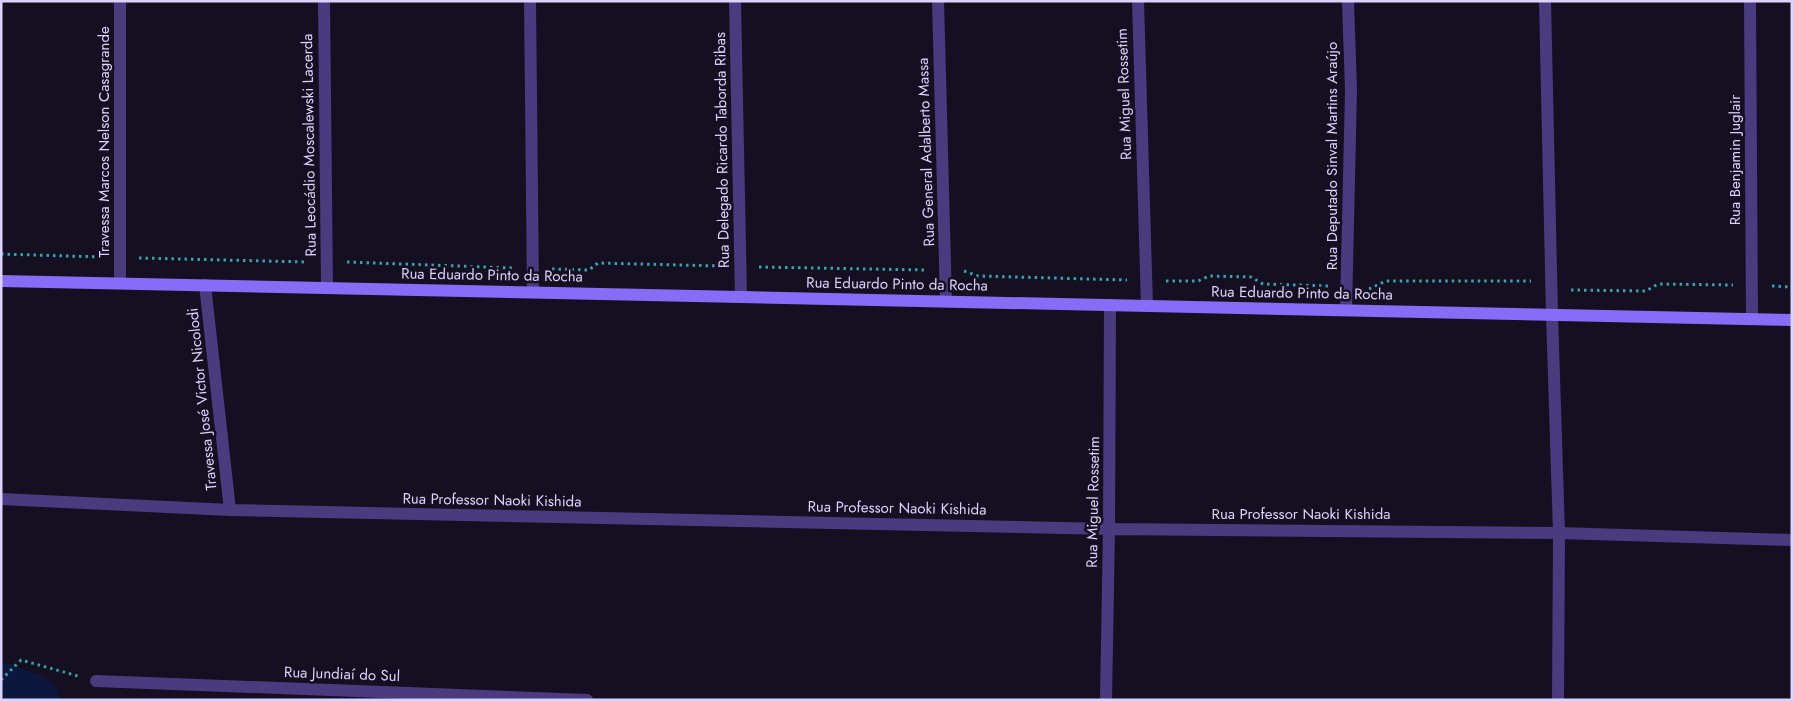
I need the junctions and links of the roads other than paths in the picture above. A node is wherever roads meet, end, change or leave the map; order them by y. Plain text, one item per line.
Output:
1 (120, 1) edge
2 (324, 1) edge
3 (530, 1) edge
4 (735, 1) edge
5 (938, 1) edge
6 (1138, 1) edge
7 (1348, 1) edge
8 (1545, 1) edge
9 (1750, 1) edge
10 (1, 281) edge
11 (120, 283) junction
12 (205, 285) junction
13 (327, 288) junction
14 (533, 292) junction
15 (741, 297) junction
16 (946, 301) junction
17 (1110, 305) junction
18 (1147, 306) junction
19 (1346, 310) junction
20 (1552, 315) junction
21 (1752, 319) junction
22 (1792, 320) edge
23 (1, 499) edge
24 (230, 510) junction
25 (1109, 529) junction
26 (1559, 533) junction
27 (1792, 540) edge
28 (96, 681) road end
29 (587, 700) edge
30 (1106, 700) edge
31 (1558, 700) edge

1 - 11 street, Travessa Marcos Nelson Casagrande
2 - 13 street, Rua Leocádio Moscalewski Lacerda
3 - 14 street
4 - 15 street, Rua Delegado Ricardo Taborda Ribas
5 - 16 street, Rua General Adalberto Massa
6 - 18 street, Rua Miguel Rossetim
7 - 19 street, Rua Deputado Sinval Martins Araújo
8 - 20 street
9 - 21 street, Rua Benjamin Juglair
10 - 11 main road, Rua Eduardo Pinto da Rocha
11 - 12 main road, Rua Eduardo Pinto da Rocha
12 - 13 main road, Rua Eduardo Pinto da Rocha
12 - 24 street, Travessa José Victor Nicolodi
13 - 14 main road, Rua Eduardo Pinto da Rocha
14 - 15 main road, Rua Eduardo Pinto da Rocha
15 - 16 main road, Rua Eduardo Pinto da Rocha
16 - 17 main road, Rua Eduardo Pinto da Rocha
17 - 18 main road, Rua Eduardo Pinto da Rocha
17 - 25 street, Rua Miguel Rossetim
18 - 19 main road, Rua Eduardo Pinto da Rocha
19 - 20 main road, Rua Eduardo Pinto da Rocha
20 - 21 main road, Rua Eduardo Pinto da Rocha
20 - 26 street
21 - 22 main road, Rua Eduardo Pinto da Rocha
23 - 24 street, Rua Professor Naoki Kishida
24 - 25 street, Rua Professor Naoki Kishida
25 - 26 street, Rua Professor Naoki Kishida
25 - 30 street, Rua Miguel Rossetim
26 - 27 street, Rua Professor Naoki Kishida
26 - 31 street
28 - 29 street, Rua Jundiaí do Sul

